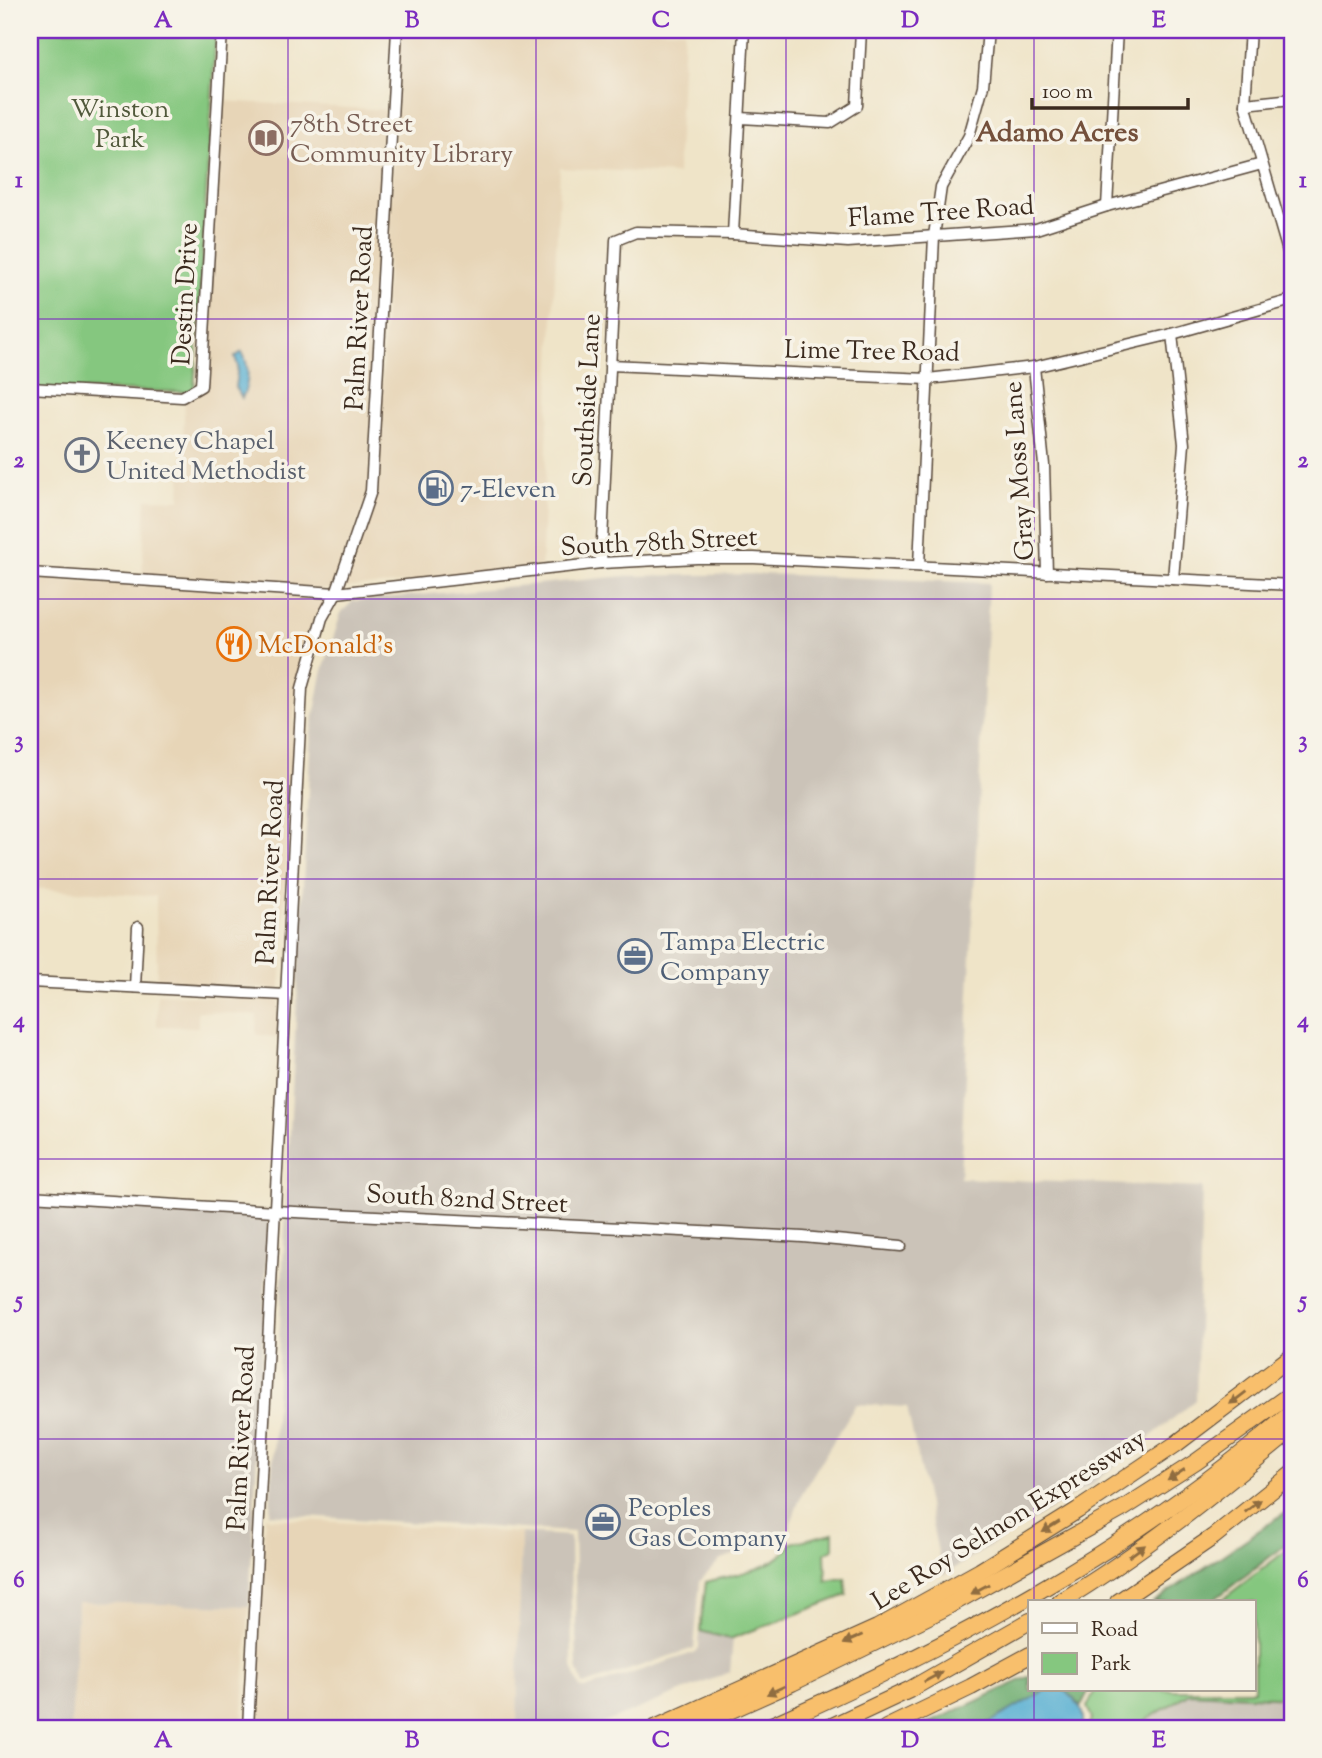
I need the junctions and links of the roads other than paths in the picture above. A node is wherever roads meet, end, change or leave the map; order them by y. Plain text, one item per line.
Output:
1 (222, 30) edge
2 (397, 30) edge
3 (744, 30) edge
4 (861, 30) edge
5 (988, 30) edge
6 (1117, 30) edge
7 (1250, 30) edge
8 (1292, 99) edge
9 (1245, 104) junction
10 (740, 118) junction
11 (1262, 164) junction
12 (1107, 206) junction
13 (733, 234) junction
14 (934, 236) junction
15 (617, 240) joint
16 (1292, 265) edge
17 (1292, 300) edge
18 (1172, 334) junction
19 (610, 365) junction
20 (1034, 367) junction
21 (928, 379) junction
22 (30, 388) edge
23 (601, 563) junction
24 (919, 566) junction
25 (30, 573) edge
26 (1047, 573) junction
27 (1173, 579) junction
28 (1292, 585) edge
29 (336, 593) junction
30 (138, 927) dead end
31 (30, 982) edge
32 (135, 987) junction
33 (286, 995) junction
34 (30, 1196) edge
35 (275, 1212) junction
36 (901, 1245) dead end
37 (1292, 1356) edge
38 (1292, 1393) edge
39 (1292, 1412) edge
40 (1292, 1430) edge
41 (1292, 1474) edge
42 (1063, 1600) edge
43 (1121, 1600) edge
44 (1028, 1622) edge
45 (1028, 1656) edge
46 (248, 1728) edge
47 (655, 1728) edge
48 (691, 1728) edge
49 (765, 1728) edge
50 (828, 1728) edge
51 (886, 1728) edge

1 - 22 street, Destin Drive
2 - 29 street, Palm River Road
3 - 10 street
4 - 10 street
5 - 14 street
6 - 12 street
7 - 9 street
8 - 9 street
9 - 11 street
10 - 13 street
11 - 12 street, Flame Tree Road
11 - 16 street
12 - 14 street, Flame Tree Road
13 - 14 street, Flame Tree Road
13 - 15 street, Flame Tree Road
14 - 21 street
15 - 19 street, Southside Lane
17 - 18 street, Lime Tree Road
18 - 20 street, Lime Tree Road
18 - 27 street
19 - 21 street, Lime Tree Road
19 - 23 street, Southside Lane
20 - 21 street, Lime Tree Road
20 - 26 street, Gray Moss Lane
21 - 24 street
23 - 24 street, South 78th Street
23 - 29 street, South 78th Street
24 - 26 street, South 78th Street
25 - 29 street, South 78th Street
26 - 27 street, South 78th Street
27 - 28 street, South 78th Street
29 - 33 street, Palm River Road
30 - 32 street
31 - 32 street
32 - 33 street
33 - 35 street, Palm River Road
34 - 35 street, South 82nd Street
35 - 36 street, South 82nd Street
35 - 46 street, Palm River Road
37 -> 47 highway, Lee Roy Selmon Expressway
38 -> 48 highway
39 - 49 highway
42 -> 40 highway
43 -> 41 highway
50 -> 44 highway
45 - 51 highway

